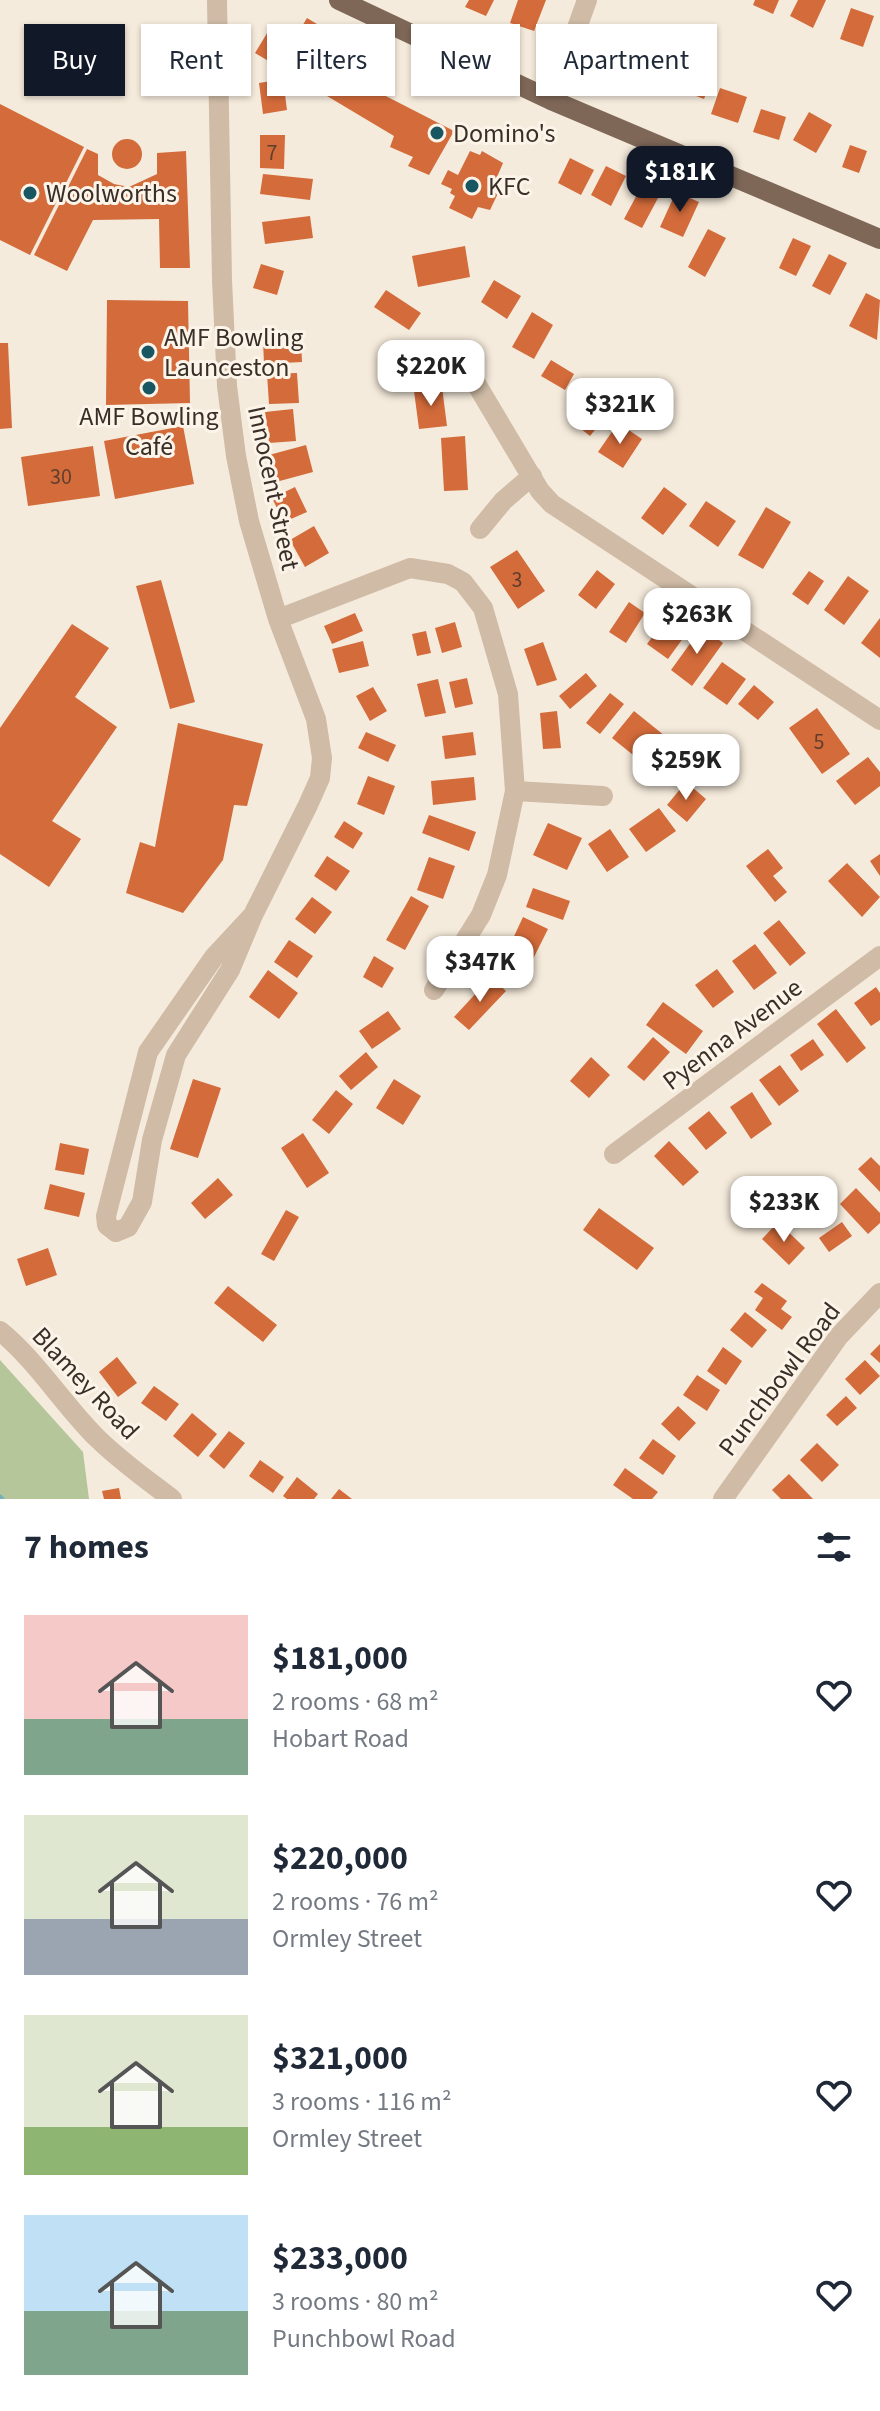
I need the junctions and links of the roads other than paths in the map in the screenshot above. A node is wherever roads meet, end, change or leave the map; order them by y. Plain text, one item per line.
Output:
1 (217, 0) edge
2 (339, 0) edge
3 (587, 0) edge
4 (551, 100) junction
5 (880, 239) edge
6 (465, 365) dead end
7 (532, 476) junction
8 (480, 529) dead end
9 (278, 619) junction
10 (880, 720) edge
11 (515, 791) junction
12 (603, 796) dead end
13 (253, 915) junction
14 (880, 956) edge
15 (434, 990) dead end
16 (614, 1154) dead end
17 (880, 1293) edge
18 (0, 1331) edge
19 (172, 1499) edge
20 (723, 1499) edge

1 - 9 street, Innocent Street
2 - 4 main road
3 - 4 street
4 - 5 main road
6 - 7 street
7 - 8 street
7 - 10 street
9 - 11 street
9 - 13 street, Innocent Street
11 - 12 street
11 - 15 street
13 - 13 street, Innocent Street
14 - 16 street, Pyenna Avenue
17 - 20 street, Punchbowl Road
18 - 19 street, Blamey Road

